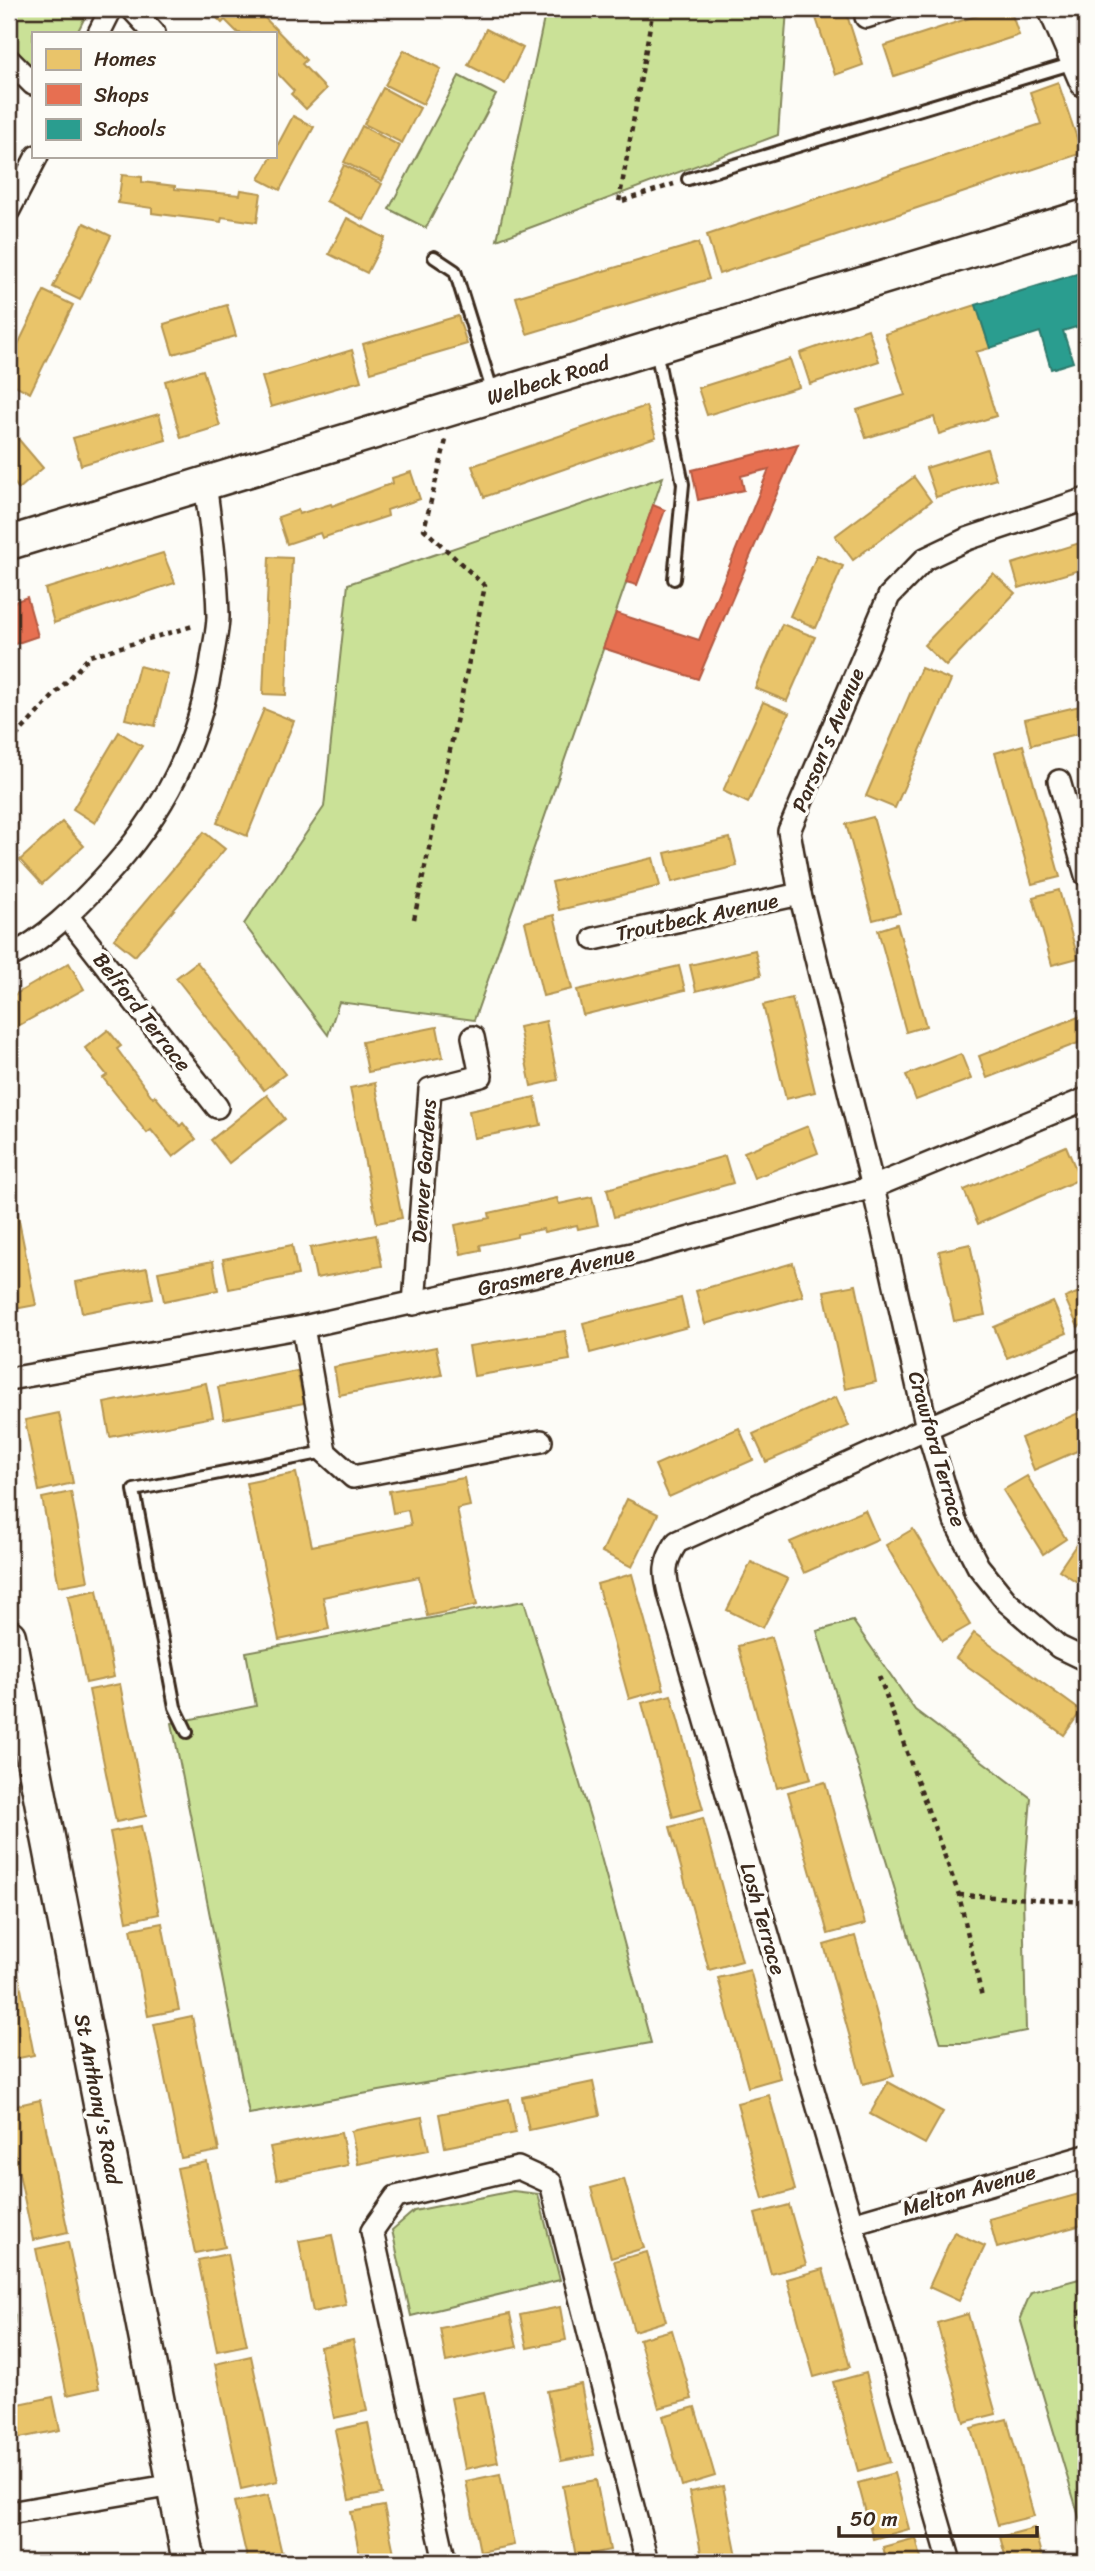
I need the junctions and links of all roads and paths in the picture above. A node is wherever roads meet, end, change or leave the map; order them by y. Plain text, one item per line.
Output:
1 (111, 9) edge
2 (132, 9) edge
3 (653, 9) edge
4 (891, 9) edge
5 (1055, 9) edge
6 (866, 17) dead end
7 (100, 32) edge
8 (153, 32) edge
9 (9, 60) edge
10 (1083, 67) edge
11 (32, 83) edge
12 (36, 158) edge
13 (688, 179) joint
14 (9, 210) edge
15 (1086, 216) edge
16 (433, 257) dead end
17 (655, 347) junction
18 (494, 396) junction
19 (454, 408) junction
20 (205, 484) junction
21 (1086, 499) edge
22 (9, 543) edge
23 (674, 579) dead end
24 (218, 619) junction
25 (9, 744) edge
26 (1059, 781) dead end
27 (1086, 875) edge
28 (800, 894) junction
29 (68, 916) junction
30 (414, 919) dead end
31 (594, 939) dead end
32 (9, 957) edge
33 (473, 1037) dead end
34 (1086, 1098) edge
35 (217, 1107) dead end
36 (873, 1186) junction
37 (414, 1304) junction
38 (303, 1328) junction
39 (1086, 1359) edge
40 (9, 1379) edge
41 (927, 1428) junction
42 (541, 1441) dead end
43 (325, 1452) junction
44 (9, 1636) edge
45 (1086, 1660) edge
46 (879, 1676) dead end
47 (14, 1687) edge
48 (187, 1732) dead end
49 (959, 1895) junction
50 (1086, 1902) edge
51 (982, 1997) dead end
52 (1086, 2156) edge
53 (852, 2224) junction
54 (1079, 2310) dead end
55 (1086, 2330) edge
56 (174, 2485) junction
57 (9, 2513) edge
58 (189, 2562) edge
59 (445, 2562) edge
60 (647, 2562) edge
61 (950, 2562) edge

1 - 7 street
2 - 8 street
3 - 13 path
4 - 6 street
5 - 10 main road
9 - 11 street
10 - 13 lane
12 - 14 street
15 - 17 main road, Welbeck Road
16 - 18 lane
17 - 18 main road, Welbeck Road
17 - 23 lane
18 - 19 main road, Welbeck Road
19 - 20 main road, Welbeck Road
19 - 30 path
20 - 22 main road, Welbeck Road
20 - 24 street
21 - 28 street, Parson's Avenue
24 - 25 path
24 - 29 street
26 - 27 street
28 - 31 street, Troutbeck Avenue
28 - 36 street, Parson's Avenue
29 - 32 street
29 - 35 street, Belford Terrace
33 - 37 street, Denver Gardens
34 - 36 street, Grasmere Avenue
36 - 37 street, Grasmere Avenue
36 - 41 street, Crawford Terrace
37 - 38 street, Grasmere Avenue
38 - 40 street, Grasmere Avenue
38 - 43 street
39 - 41 street, Losh Terrace
41 - 45 street, Crawford Terrace
41 - 53 street, Losh Terrace
42 - 43 street
43 - 48 lane
44 - 47 main road, St Anthony's Road
46 - 49 path
47 - 56 main road, St Anthony's Road
49 - 50 path
49 - 51 path
52 - 53 street, Melton Avenue
53 - 61 street, Losh Terrace
54 - 55 path
56 - 57 street
56 - 58 main road, St Anthony's Road
59 - 60 street

